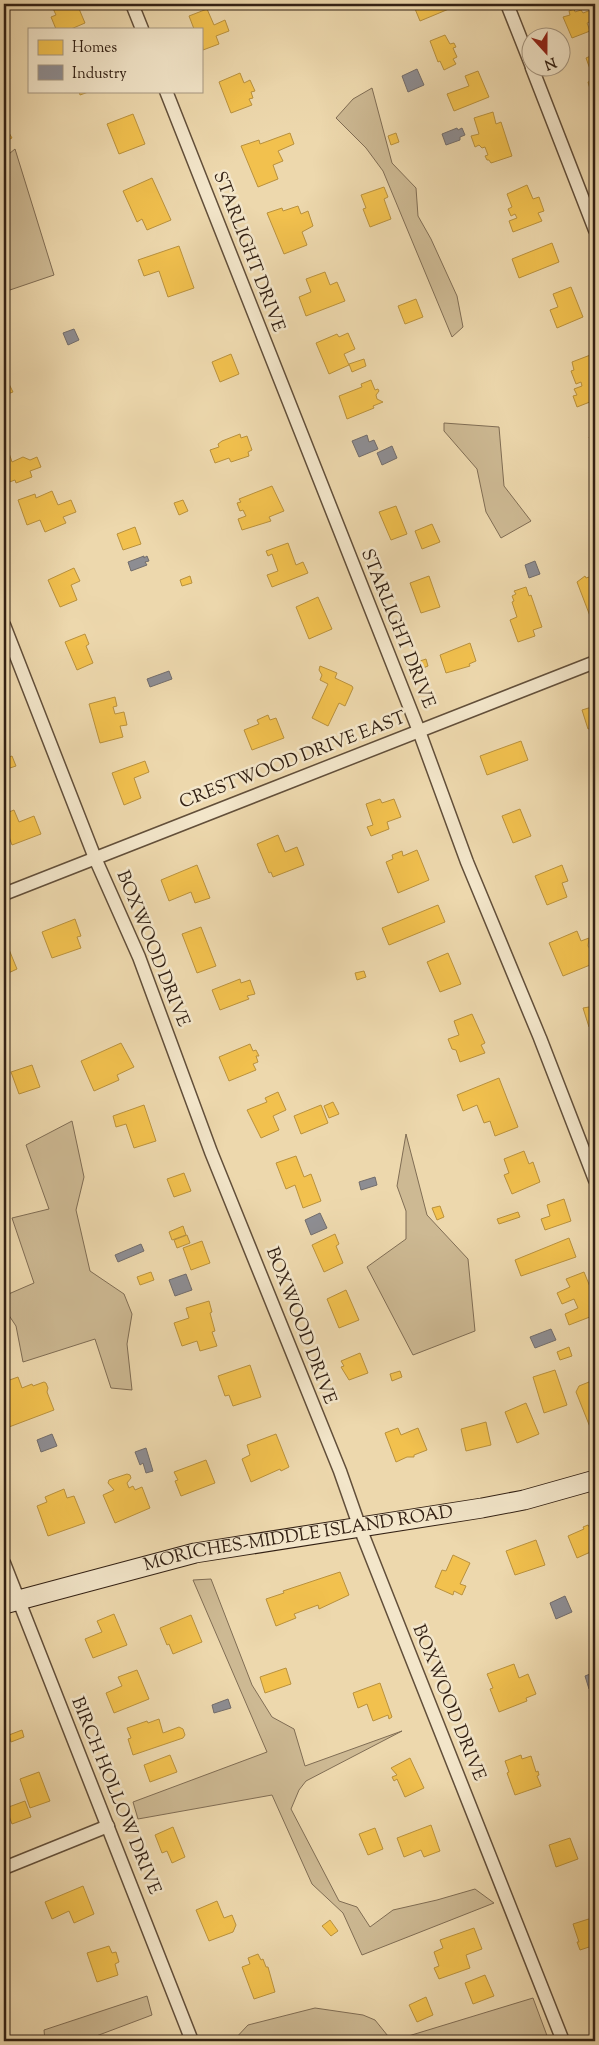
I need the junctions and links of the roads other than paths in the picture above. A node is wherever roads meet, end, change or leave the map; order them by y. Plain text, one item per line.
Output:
1 (132, 4) edge
2 (507, 4) edge
3 (142, 28) edge
4 (522, 42) edge
5 (536, 78) edge
6 (166, 92) edge
7 (595, 230) edge
8 (4, 624) edge
9 (595, 662) edge
10 (419, 731) junction
11 (95, 858) junction
12 (4, 894) edge
13 (595, 1180) edge
14 (595, 1480) edge
15 (360, 1528) junction
16 (4, 1564) edge
17 (11, 1602) edge
18 (108, 1826) junction
19 (4, 1868) edge
20 (192, 2041) edge
21 (563, 2041) edge

1 - 3 street
2 - 4 street
5 - 7 street
6 - 10 street, STARLIGHT DRIVE
8 - 11 street, BOXWOOD DRIVE
9 - 10 street, CRESTWOOD DRIVE EAST
10 - 11 street, CRESTWOOD DRIVE EAST
10 - 13 street, STARLIGHT DRIVE
11 - 12 street, CRESTWOOD DRIVE EAST
11 - 15 street, BOXWOOD DRIVE
14 - 15 main road, MORICHES-MIDDLE ISLAND ROAD
15 - 17 main road, MORICHES-MIDDLE ISLAND ROAD
15 - 21 street, BOXWOOD DRIVE
16 - 17 street, BIRCH HOLLOW DRIVE
17 - 18 street, BIRCH HOLLOW DRIVE
18 - 19 street
18 - 20 street, BIRCH HOLLOW DRIVE

